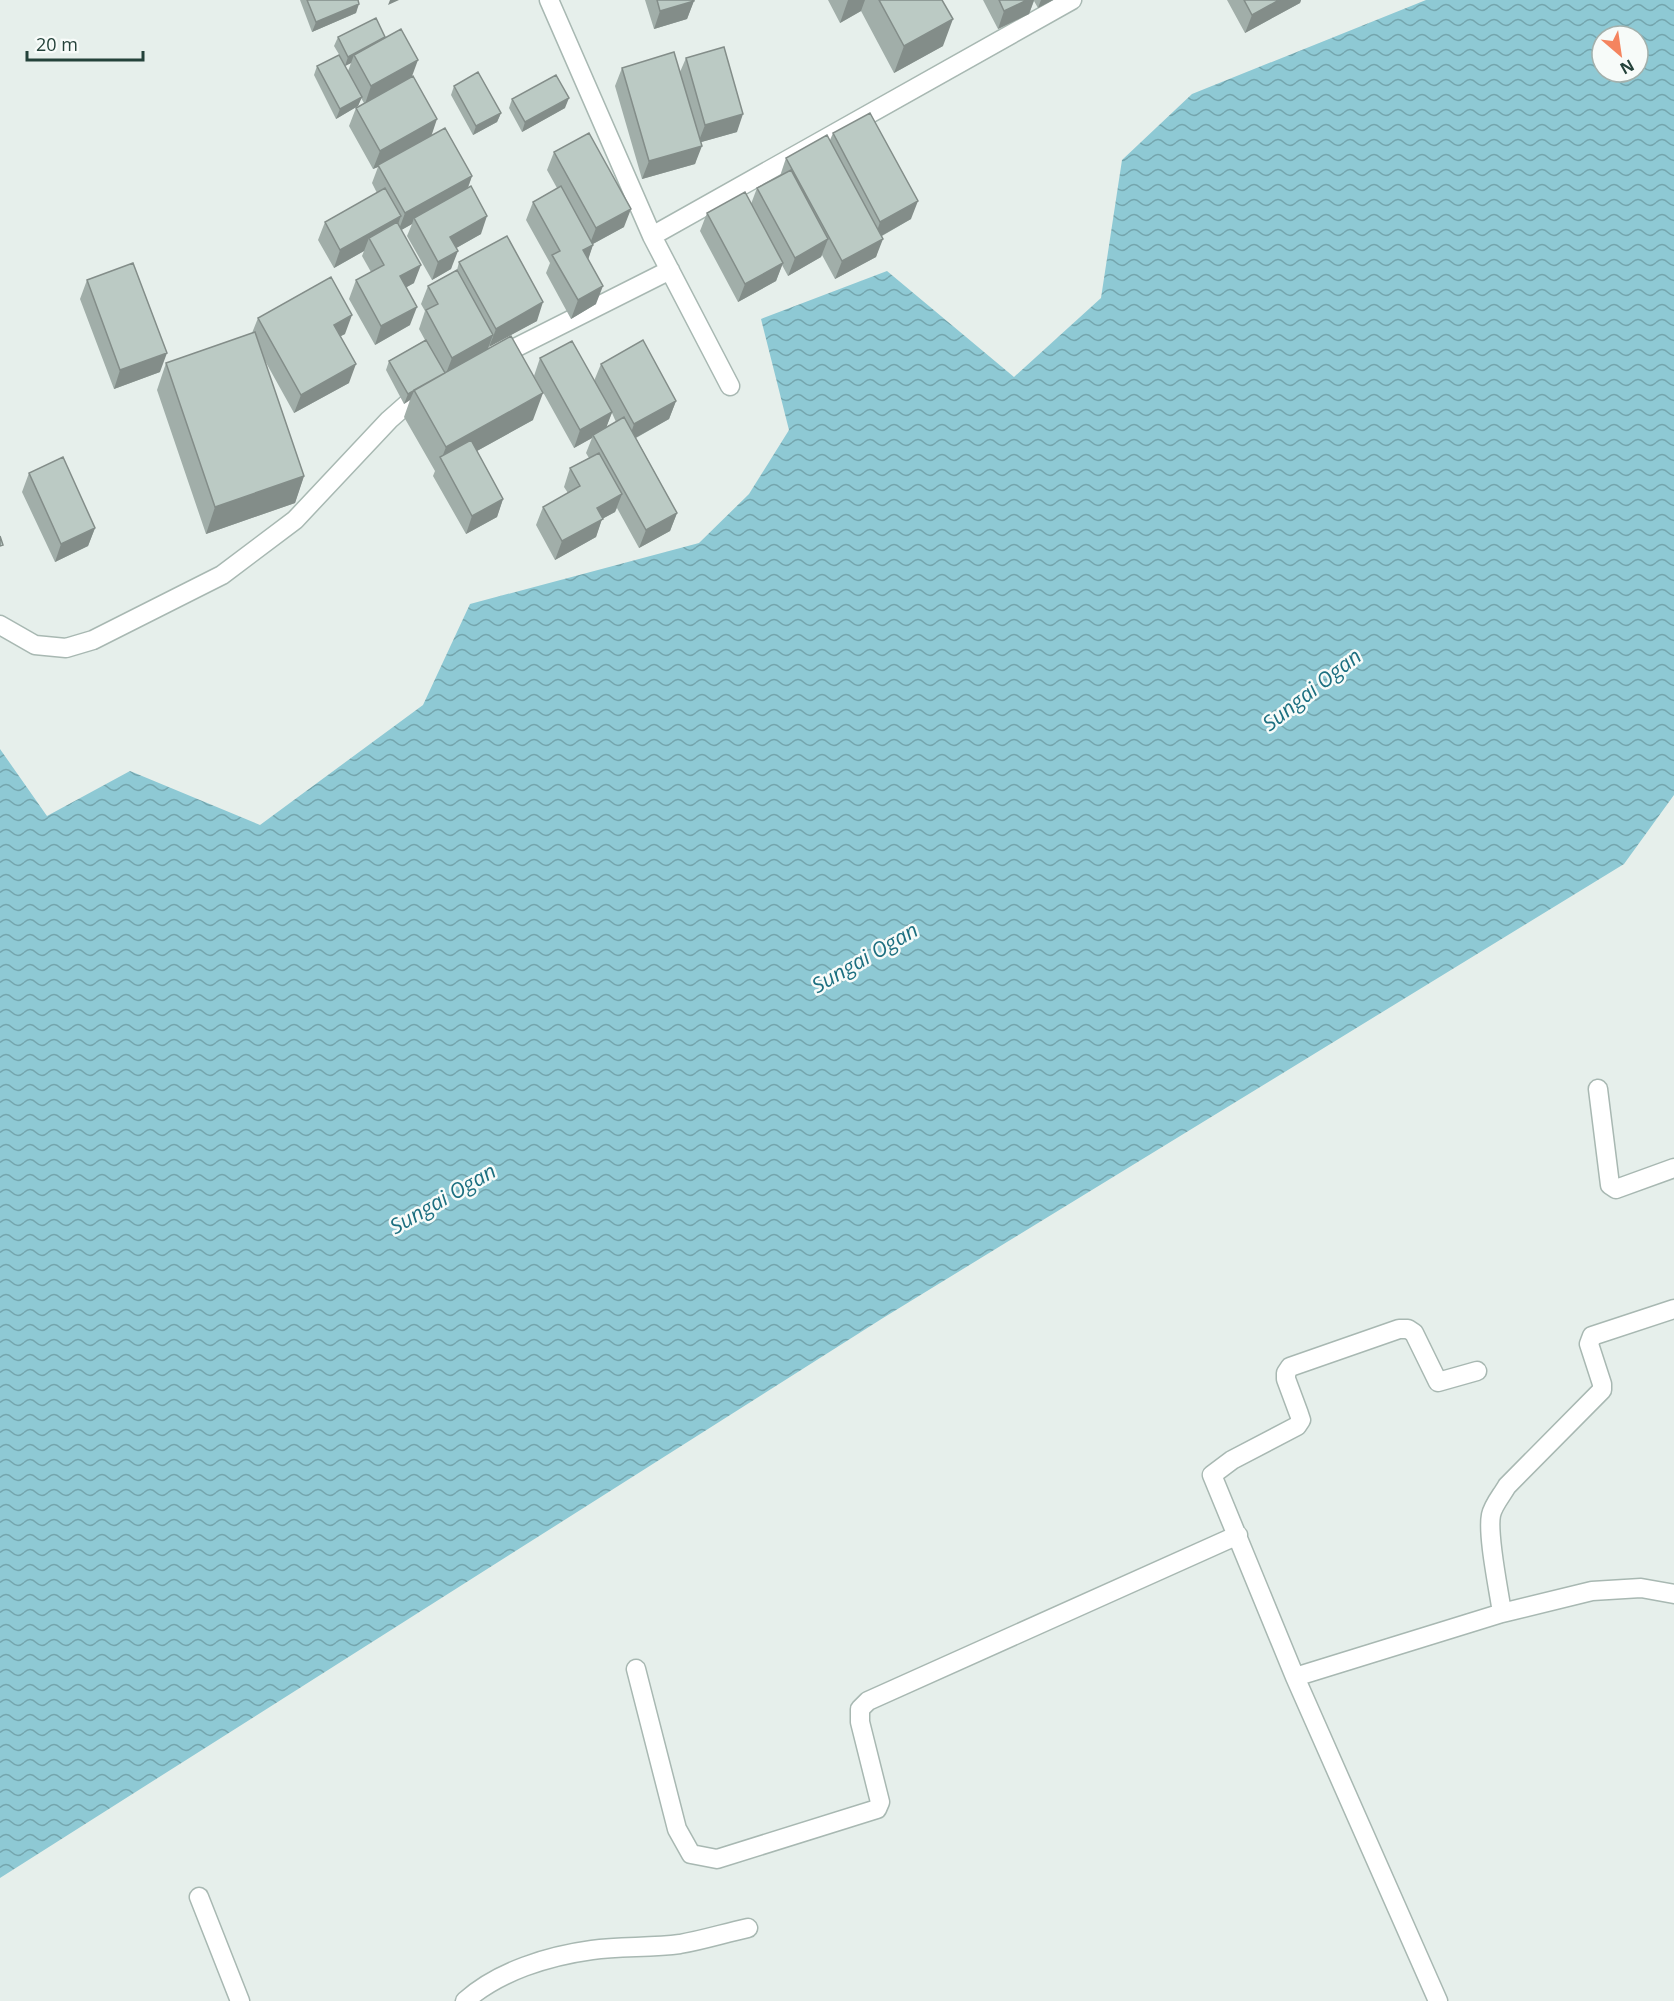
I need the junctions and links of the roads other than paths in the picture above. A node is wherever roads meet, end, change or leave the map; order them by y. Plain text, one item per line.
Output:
1 (549, 0) edge
2 (1072, 0) edge
3 (652, 236) junction
4 (669, 270) junction
5 (484, 364) edge
6 (443, 384) edge
7 (730, 386) dead end
8 (0, 625) edge
9 (1598, 1089) dead end
10 (1674, 1168) edge
11 (1674, 1309) edge
12 (1477, 1371) dead end
13 (1238, 1535) junction
14 (1674, 1594) edge
15 (1502, 1613) junction
16 (636, 1669) dead end
17 (1295, 1677) junction
18 (199, 1897) dead end
19 (748, 1928) dead end
20 (240, 2001) edge
21 (465, 2001) edge
22 (1438, 2001) edge

1 - 3 street
2 - 3 street
3 - 4 street
4 - 5 street
4 - 7 street
6 - 8 street
9 - 10 street
11 - 15 street
12 - 13 street
13 - 16 street
13 - 17 street
14 - 15 street
15 - 17 street
17 - 22 street
18 - 20 street
19 - 21 street

